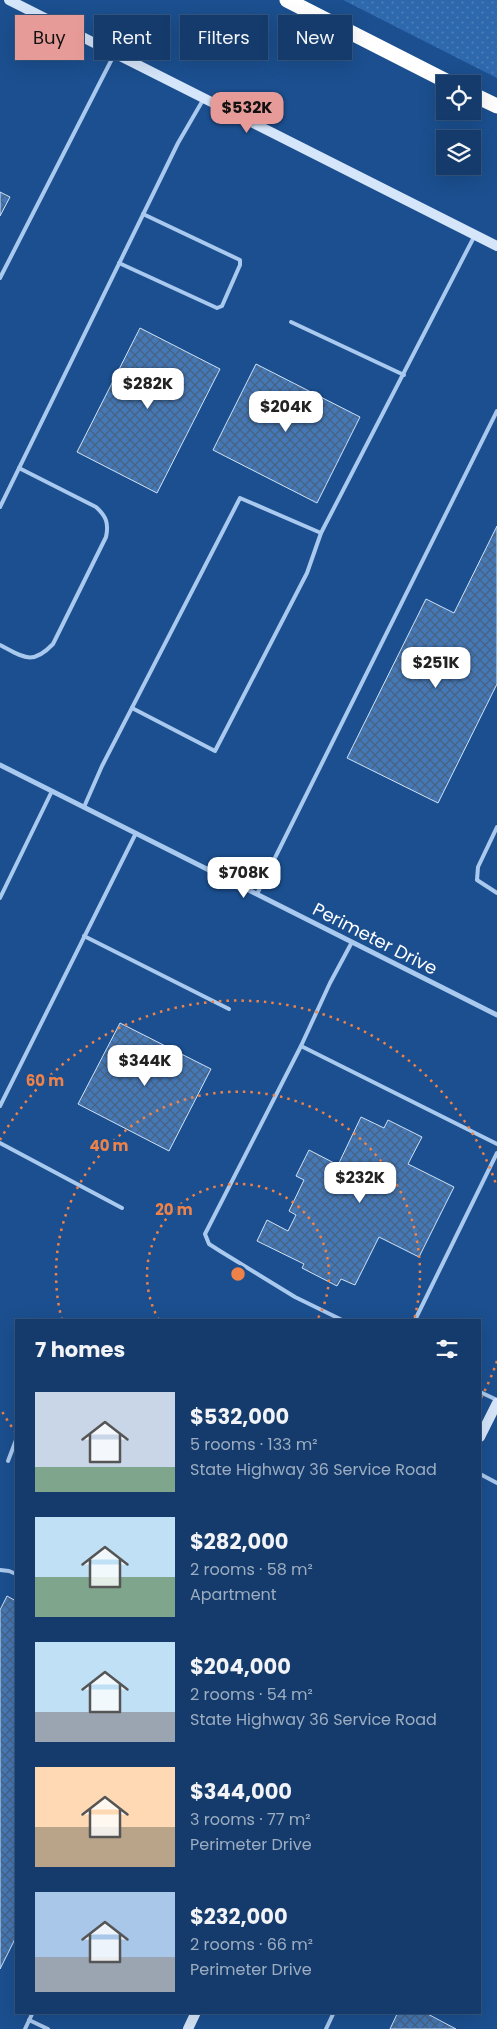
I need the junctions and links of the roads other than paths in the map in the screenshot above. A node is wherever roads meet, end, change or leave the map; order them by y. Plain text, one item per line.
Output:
1 (9, 0) edge
2 (287, 0) edge
3 (94, 42) edge
4 (111, 60) edge
5 (129, 60) edge
6 (436, 76) edge
7 (204, 98) junction
8 (481, 98) edge
9 (497, 106) edge
10 (143, 214) junction
11 (475, 235) junction
12 (497, 246) edge
13 (120, 263) junction
14 (0, 278) edge
15 (291, 322) dead end
16 (404, 375) junction
17 (497, 411) edge
18 (19, 468) junction
19 (0, 507) edge
20 (321, 534) junction
21 (0, 645) edge
22 (132, 708) junction
23 (0, 765) edge
24 (52, 791) junction
25 (84, 807) junction
26 (497, 827) edge
27 (136, 833) junction
28 (497, 893) edge
29 (257, 894) junction
30 (0, 898) edge
31 (84, 936) junction
32 (352, 942) junction
33 (229, 1009) dead end
34 (497, 1015) edge
35 (302, 1046) junction
36 (0, 1106) edge
37 (0, 1143) edge
38 (497, 1144) edge
39 (497, 1153) edge
40 (122, 1208) dead end
41 (340, 1319) edge
42 (416, 1319) edge
43 (481, 1393) edge
44 (497, 1401) edge
45 (481, 1435) edge
46 (15, 1442) edge
47 (8, 1460) dead end
48 (481, 1475) edge
49 (497, 1483) edge
50 (0, 1570) edge
51 (15, 1573) edge
52 (32, 2014) edge
53 (195, 2014) edge
54 (333, 2014) edge
55 (30, 2020) junction
56 (25, 2029) edge
57 (48, 2029) edge
58 (188, 2029) edge
59 (326, 2029) edge

1 - 3 street
2 - 6 highway
4 - 14 lane
5 - 7 street
7 - 10 lane
7 - 11 street
8 - 9 highway
10 - 13 lane
10 - 13 lane
11 - 12 street
11 - 16 lane
13 - 18 lane
15 - 16 lane
16 - 20 lane
17 - 29 lane
18 - 19 lane
18 - 21 lane
20 - 22 lane
20 - 22 lane
22 - 25 lane
23 - 24 street, Perimeter Drive
24 - 25 street, Perimeter Drive
24 - 30 lane
25 - 27 street, Perimeter Drive
26 - 28 lane
27 - 29 street, Perimeter Drive
27 - 31 lane
29 - 32 street, Perimeter Drive
31 - 33 lane
31 - 36 lane
32 - 34 street, Perimeter Drive
32 - 35 lane
35 - 38 lane
35 - 41 lane
37 - 40 lane
39 - 42 lane
43 - 44 lane
44 - 45 street
46 - 47 lane
48 - 49 lane
50 - 51 lane
52 - 55 lane
53 - 58 street
54 - 59 lane
55 - 56 lane
55 - 57 lane

